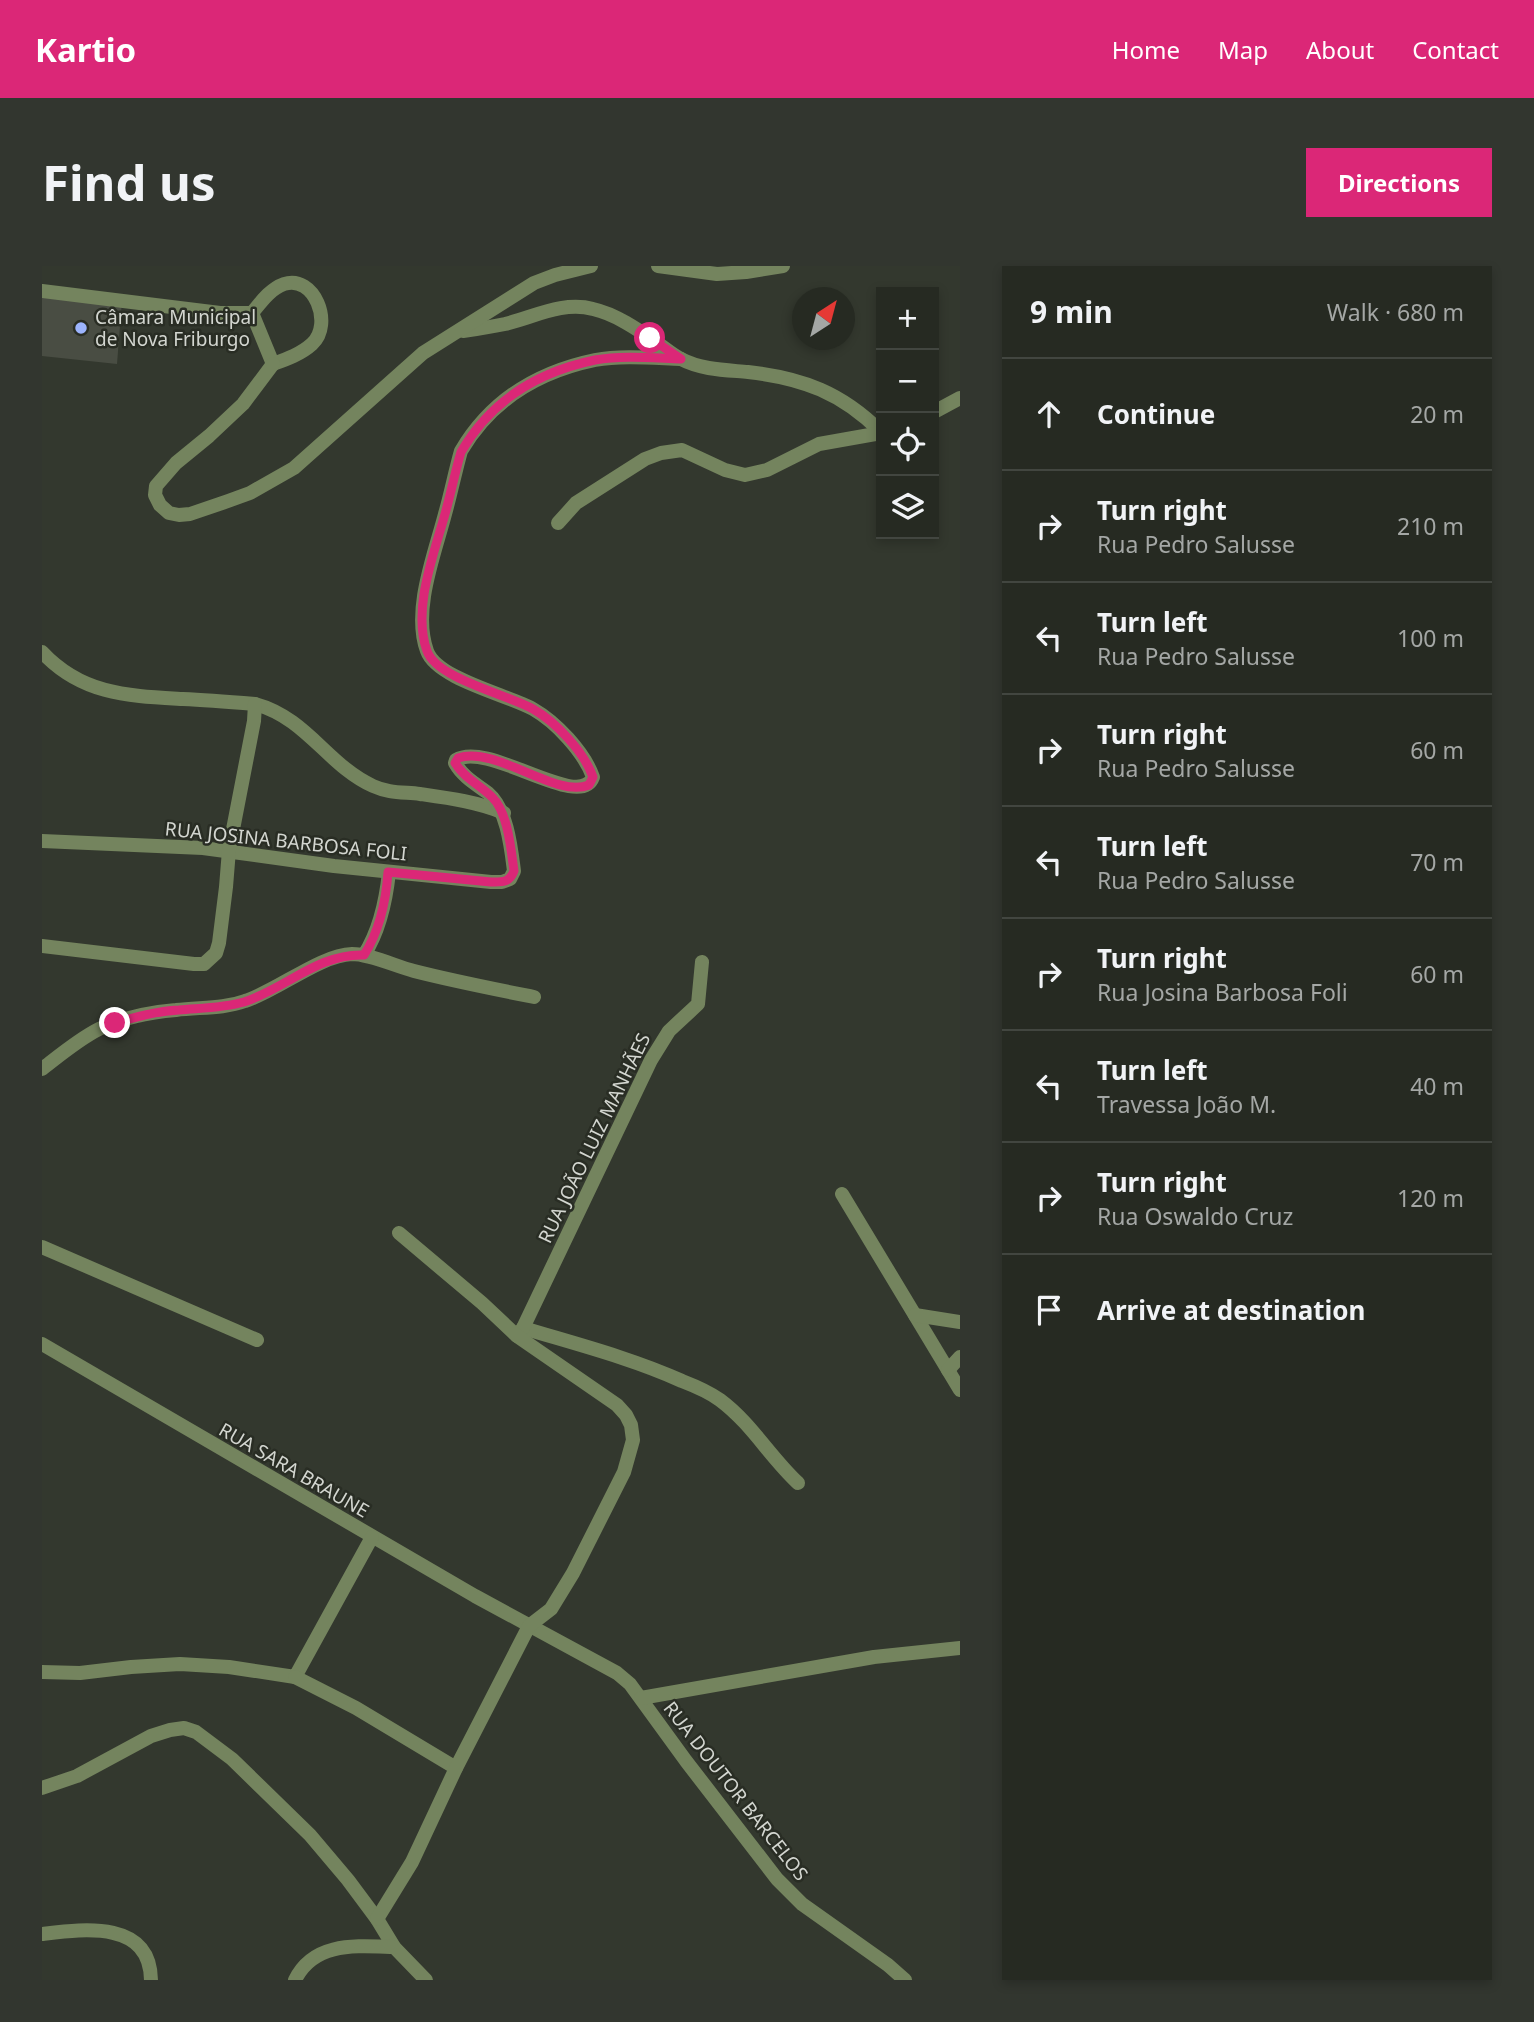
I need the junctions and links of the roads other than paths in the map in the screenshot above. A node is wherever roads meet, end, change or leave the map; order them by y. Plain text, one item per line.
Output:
1 (591, 266) edge
2 (657, 266) edge
3 (783, 266) edge
4 (42, 290) edge
5 (252, 313) junction
6 (458, 332) junction
7 (681, 359) junction
8 (274, 364) junction
9 (960, 398) edge
10 (939, 409) edge
11 (876, 428) edge
12 (876, 434) edge
13 (558, 523) dead end
14 (42, 652) edge
15 (255, 704) junction
16 (504, 813) junction
17 (42, 841) edge
18 (229, 850) junction
19 (388, 872) junction
20 (42, 946) edge
21 (364, 955) junction
22 (702, 962) dead end
23 (534, 997) dead end
24 (42, 1069) edge
25 (842, 1194) dead end
26 (399, 1233) dead end
27 (42, 1247) edge
28 (915, 1315) junction
29 (960, 1322) edge
30 (520, 1332) junction
31 (257, 1340) dead end
32 (42, 1343) edge
33 (960, 1357) edge
34 (948, 1370) junction
35 (960, 1390) edge
36 (798, 1483) dead end
37 (372, 1537) junction
38 (529, 1626) junction
39 (960, 1648) edge
40 (42, 1672) edge
41 (295, 1677) junction
42 (640, 1698) junction
43 (456, 1768) junction
44 (42, 1788) edge
45 (377, 1919) junction
46 (42, 1934) edge
47 (394, 1947) junction
48 (151, 1980) edge
49 (295, 1980) edge
50 (426, 1980) edge
51 (905, 1980) edge

1 - 6 street
2 - 3 street
4 - 5 street
5 - 8 street
5 - 8 street
6 - 7 street
6 - 8 street
7 - 11 street
7 - 16 street
9 - 10 street
12 - 13 street
14 - 15 street
15 - 16 street
15 - 18 street
16 - 19 street, RUA JOSINA BARBOSA FOLI
17 - 18 street, RUA JOSINA BARBOSA FOLI
18 - 19 street, RUA JOSINA BARBOSA FOLI
18 - 20 street
19 - 21 street
21 - 23 street
21 - 24 street
22 - 30 street, RUA JOÃO LUIZ MANHÃES
25 - 28 street
26 - 30 street
27 - 31 street
28 - 29 street
28 - 34 street
30 - 36 street
30 - 38 street
32 - 37 street, RUA SARA BRAUNE
33 - 34 street
34 - 35 street
37 - 38 street, RUA SARA BRAUNE
37 - 41 street
38 - 42 street, RUA SARA BRAUNE
38 - 43 street
39 - 42 street
40 - 41 street
41 - 43 street
42 - 51 street, RUA DOUTOR BARCELOS
43 - 45 street
44 - 45 street
45 - 47 street
46 - 48 street
47 - 49 street
47 - 50 street

